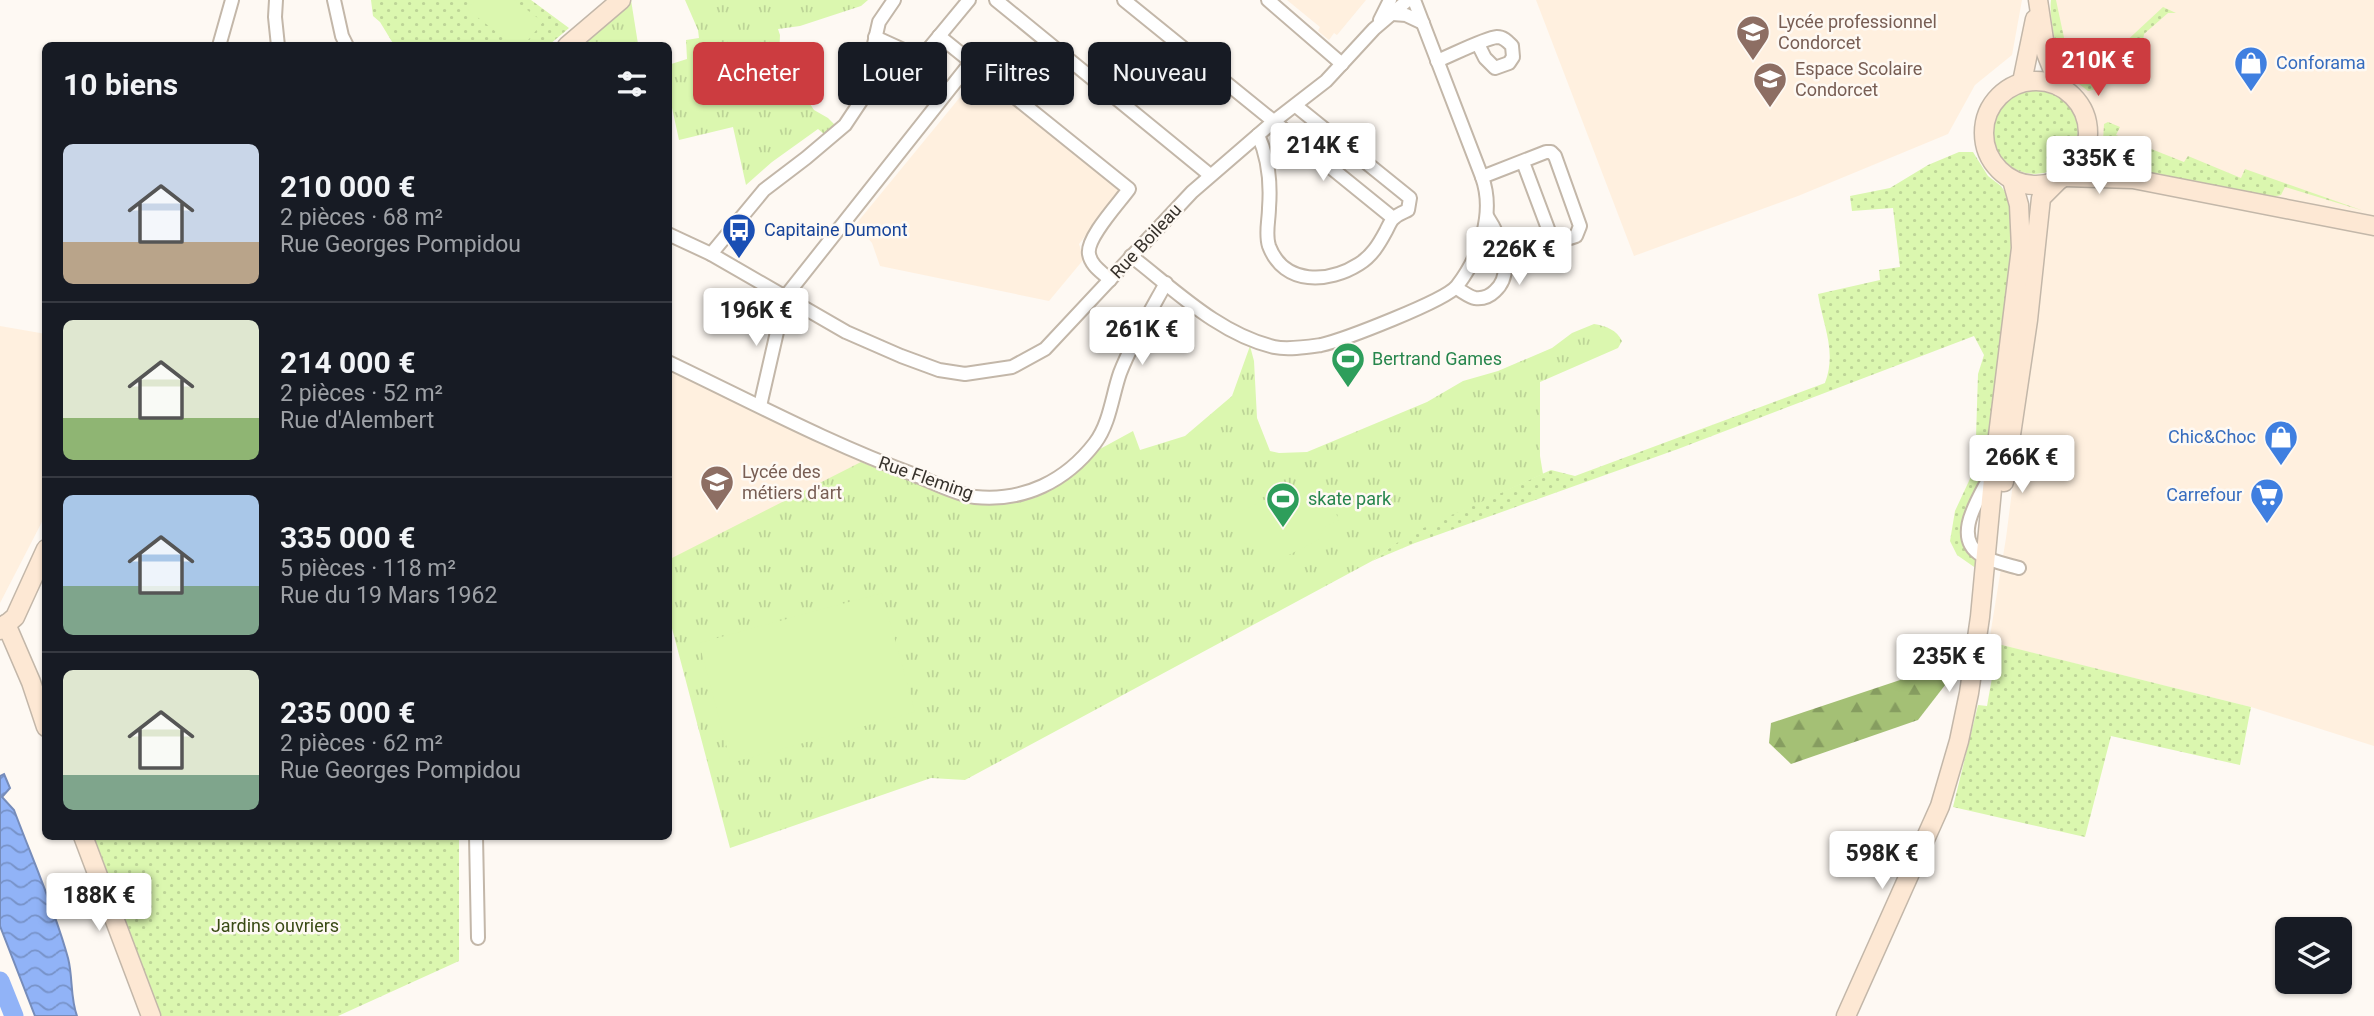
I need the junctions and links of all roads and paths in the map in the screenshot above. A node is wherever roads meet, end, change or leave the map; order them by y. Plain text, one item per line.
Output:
1 (232, 0) edge
2 (276, 0) edge
3 (334, 0) edge
4 (621, 0) edge
5 (894, 0) edge
6 (969, 0) edge
7 (996, 0) edge
8 (1124, 0) edge
9 (1268, 0) edge
10 (1390, 0) edge
11 (1411, 0) edge
12 (2038, 3) edge
13 (1392, 14) junction
14 (1423, 23) junction
15 (1374, 29) junction
16 (939, 36) junction
17 (876, 37) junction
18 (220, 42) edge
19 (278, 42) edge
20 (345, 42) edge
21 (572, 42) edge
22 (1478, 44) dead end
23 (961, 54) edge
24 (1437, 61) junction
25 (1342, 64) junction
26 (961, 75) edge
27 (2022, 82) junction
28 (2059, 86) junction
29 (1024, 105) edge
30 (1296, 106) junction
31 (1273, 122) junction
32 (1258, 135) junction
33 (2088, 140) junction
34 (1523, 162) junction
35 (1210, 176) junction
36 (1482, 177) junction
37 (2062, 179) junction
38 (2133, 179) junction
39 (2012, 180) junction
40 (1487, 216) junction
41 (1393, 218) junction
42 (2374, 226) edge
43 (672, 236) edge
44 (711, 254) junction
45 (1131, 257) junction
46 (1110, 280) junction
47 (1166, 283) junction
48 (1456, 288) junction
49 (785, 297) junction
50 (672, 364) edge
51 (760, 406) junction
52 (42, 558) edge
53 (1989, 559) junction
54 (2019, 568) dead end
55 (2, 625) edge
56 (42, 715) edge
57 (85, 840) edge
58 (476, 840) edge
59 (478, 938) dead end
60 (151, 1016) edge
61 (1846, 1016) edge

1 - 18 street
2 - 19 street
3 - 20 street
4 - 21 main road
5 - 17 street
6 - 16 street
7 - 35 street
8 - 31 street
9 - 25 street
10 - 15 street, Rue Boileau
11 - 13 street, Rue Boileau
11 - 14 street
12 - 27 main road
12 - 28 main road
13 - 14 street
13 - 15 street, Rue Boileau
14 - 24 street
15 - 25 street, Rue Boileau
16 - 17 street
16 - 23 street
17 - 44 street
22 - 24 street
24 - 36 street
25 - 30 street, Rue Boileau
26 - 49 street
27 - 28 main road
27 - 39 main road
28 - 33 main road
29 - 46 street
30 - 31 street, Rue Boileau
30 - 41 street
31 - 32 street, Rue Boileau
31 - 41 street
32 - 35 street, Rue Boileau
32 - 41 street
33 - 37 main road
33 - 38 main road
34 - 34 street
34 - 36 street
35 - 45 street, Rue Boileau
36 - 40 street
37 - 38 main road
37 - 39 main road
37 - 53 main road
38 - 42 main road
39 - 53 main road
40 - 48 street
40 - 48 street
43 - 44 street, Rue Boileau
44 - 49 street, Rue Boileau
45 - 46 street, Rue Boileau
45 - 47 street
46 - 49 street, Rue Boileau
47 - 48 street
47 - 51 street, Rue Fleming
49 - 51 street
50 - 51 street, Rue Fleming
52 - 55 main road
53 - 54 street
53 - 61 main road
55 - 56 main road
57 - 60 main road
58 - 59 street

